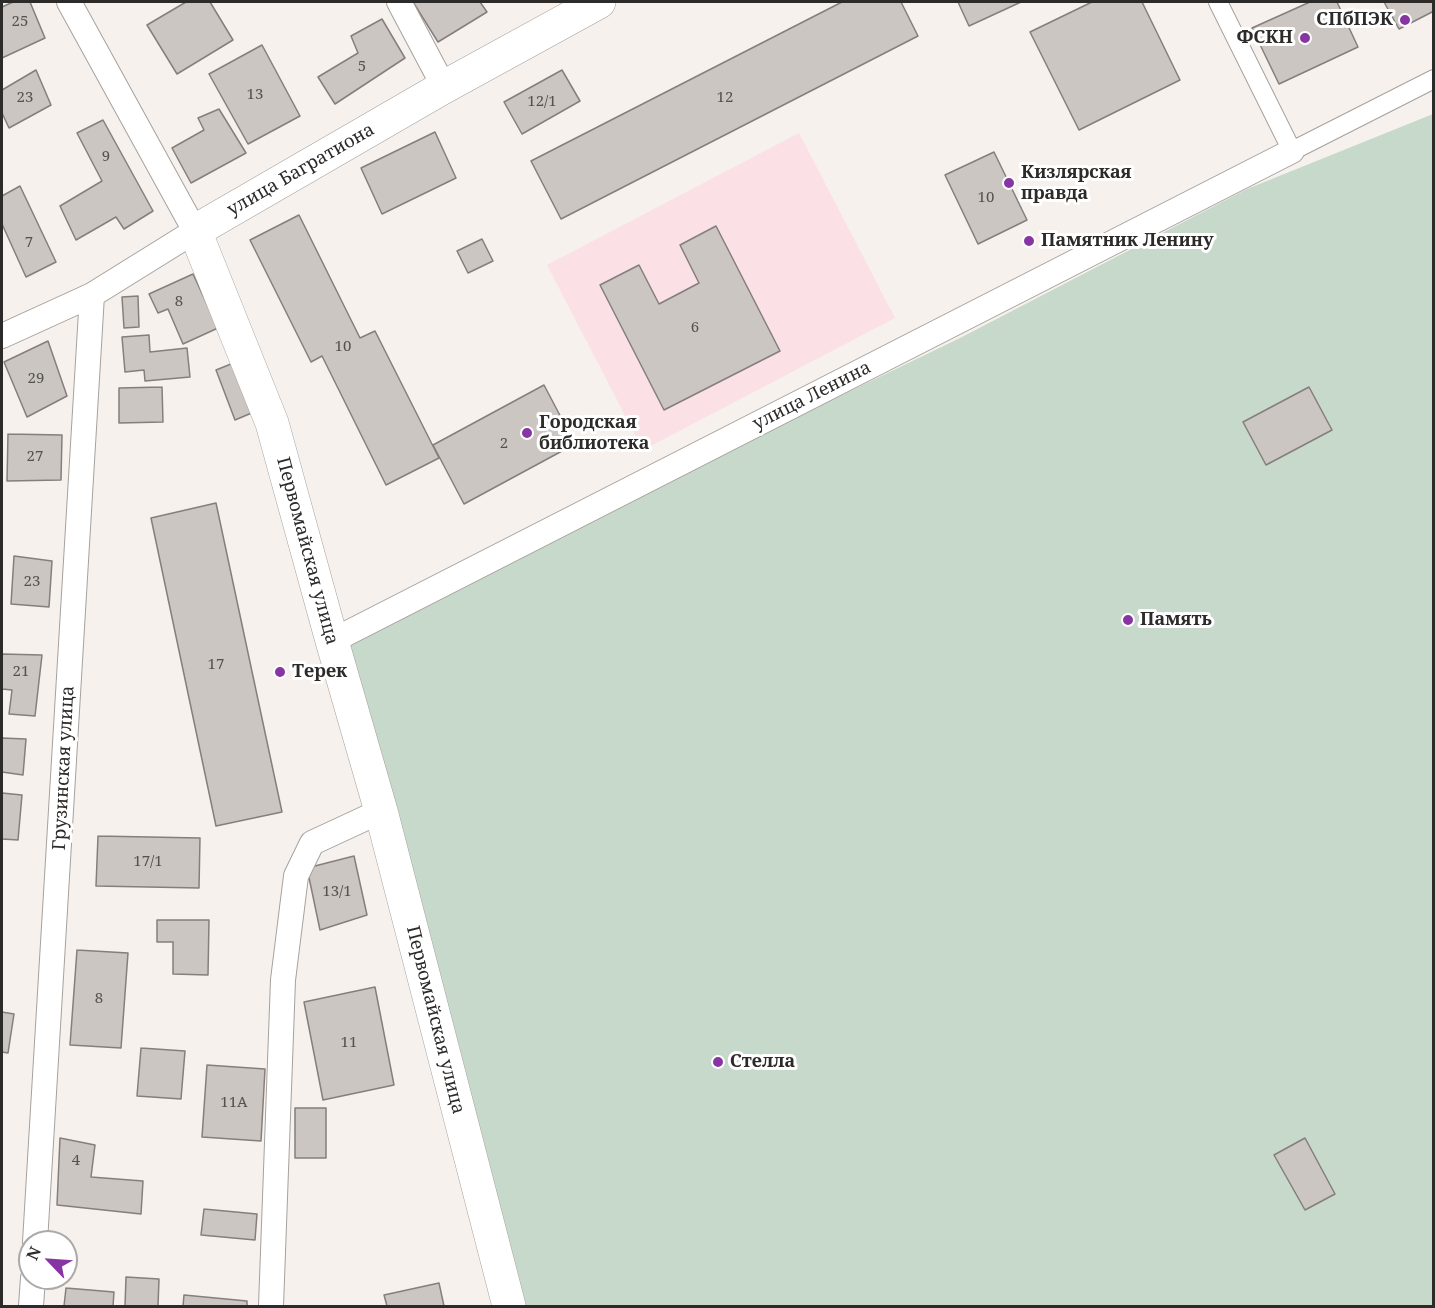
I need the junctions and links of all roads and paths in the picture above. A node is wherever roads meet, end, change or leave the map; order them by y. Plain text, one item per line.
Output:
1 (69, 2) edge
2 (399, 2) edge
3 (599, 2) edge
4 (1218, 2) edge
5 (1434, 79) edge
6 (444, 87) junction
7 (1292, 151) junction
8 (195, 231) junction
9 (92, 295) junction
10 (2, 336) edge
11 (332, 641) junction
12 (381, 811) junction
13 (36, 1230) edge
14 (32, 1290) edge
15 (31, 1306) edge
16 (271, 1306) edge
17 (509, 1306) edge

1 - 8 street, Первомайская улица
2 - 6 street
3 - 6 main road, улица Багратиона
4 - 7 street
5 - 7 street
6 - 8 main road, улица Багратиона
7 - 11 street, улица Ленина
8 - 9 street, улица Багратиона
8 - 11 main road, Первомайская улица
9 - 10 street, улица Багратиона
9 - 13 street, Грузинская улица
11 - 12 main road, Первомайская улица
12 - 16 street
12 - 17 main road, Первомайская улица
14 - 15 street

